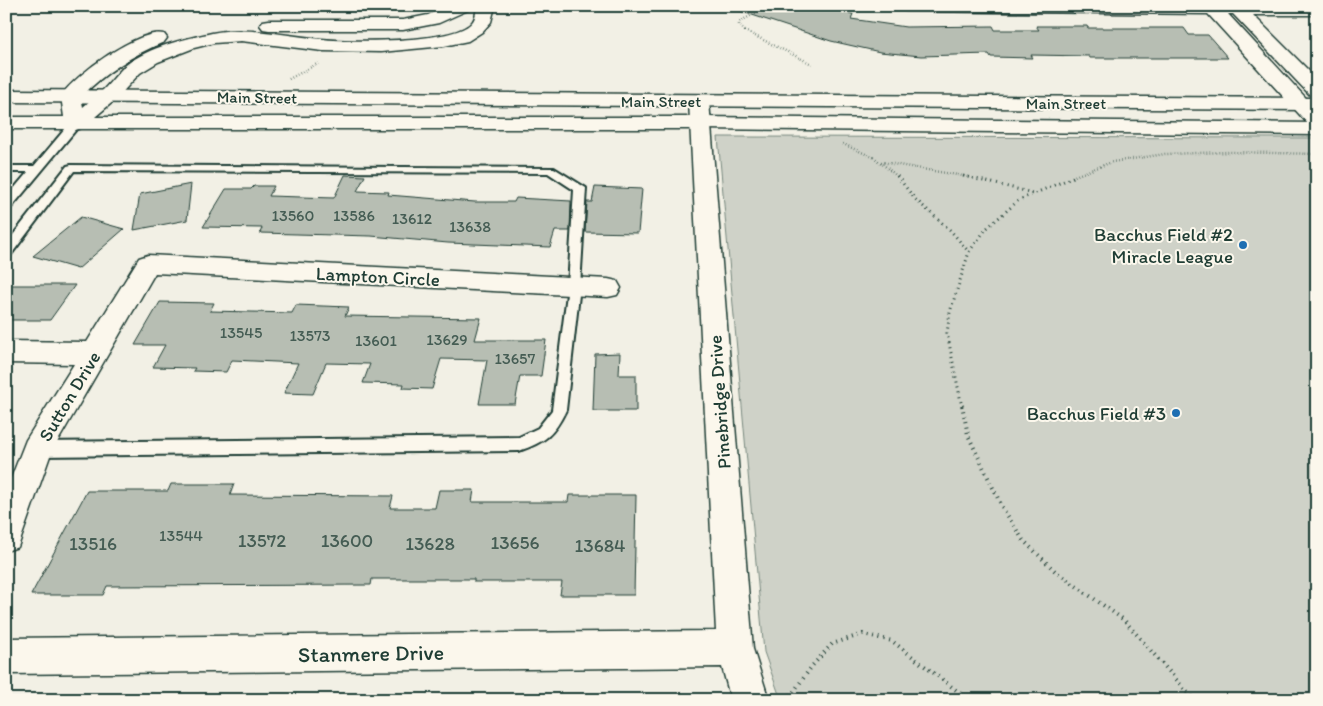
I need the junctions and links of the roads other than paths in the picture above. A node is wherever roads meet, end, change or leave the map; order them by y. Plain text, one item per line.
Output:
1 (462, 6) edge
2 (486, 6) edge
3 (907, 6) edge
4 (1213, 9) junction
5 (1238, 9) junction
6 (1317, 10) edge
7 (352, 25) junction
8 (343, 46) junction
9 (1317, 90) edge
10 (6, 96) edge
11 (71, 96) junction
12 (108, 96) junction
13 (1309, 104) edge
14 (700, 112) junction
15 (1317, 122) edge
16 (6, 123) edge
17 (75, 124) junction
18 (1317, 129) edge
19 (6, 169) edge
20 (37, 169) junction
21 (6, 206) edge
22 (6, 253) edge
23 (148, 264) joint
24 (574, 286) junction
25 (608, 288) dead end
26 (6, 352) edge
27 (95, 352) junction
28 (37, 449) junction
29 (6, 536) edge
30 (735, 649) junction
31 (6, 656) edge
32 (750, 700) edge

1 - 7 street
2 - 8 street
3 - 4 street
4 - 5 street
4 - 13 street
5 - 6 street
5 - 9 street
7 - 8 street
7 - 11 street
8 - 12 street
10 - 11 street, Main Street
11 - 12 street, Main Street
11 - 17 street
12 - 14 street, Main Street
12 - 17 street
13 - 14 street, Main Street
13 - 15 street
14 - 17 street, Main Street
14 - 18 street, Main Street
14 - 30 street, Pinebridge Drive
16 - 17 street, Main Street
17 - 20 lane
19 - 20 lane
20 - 21 lane
22 - 24 lane
23 - 24 street, Lampton Circle
23 - 27 street, Sutton Drive
24 - 25 street, Lampton Circle
24 - 28 lane
26 - 27 street
27 - 28 street, Sutton Drive
28 - 29 street, Sutton Drive
30 - 31 street, Stanmere Drive
30 - 32 street, Pinebridge Drive

